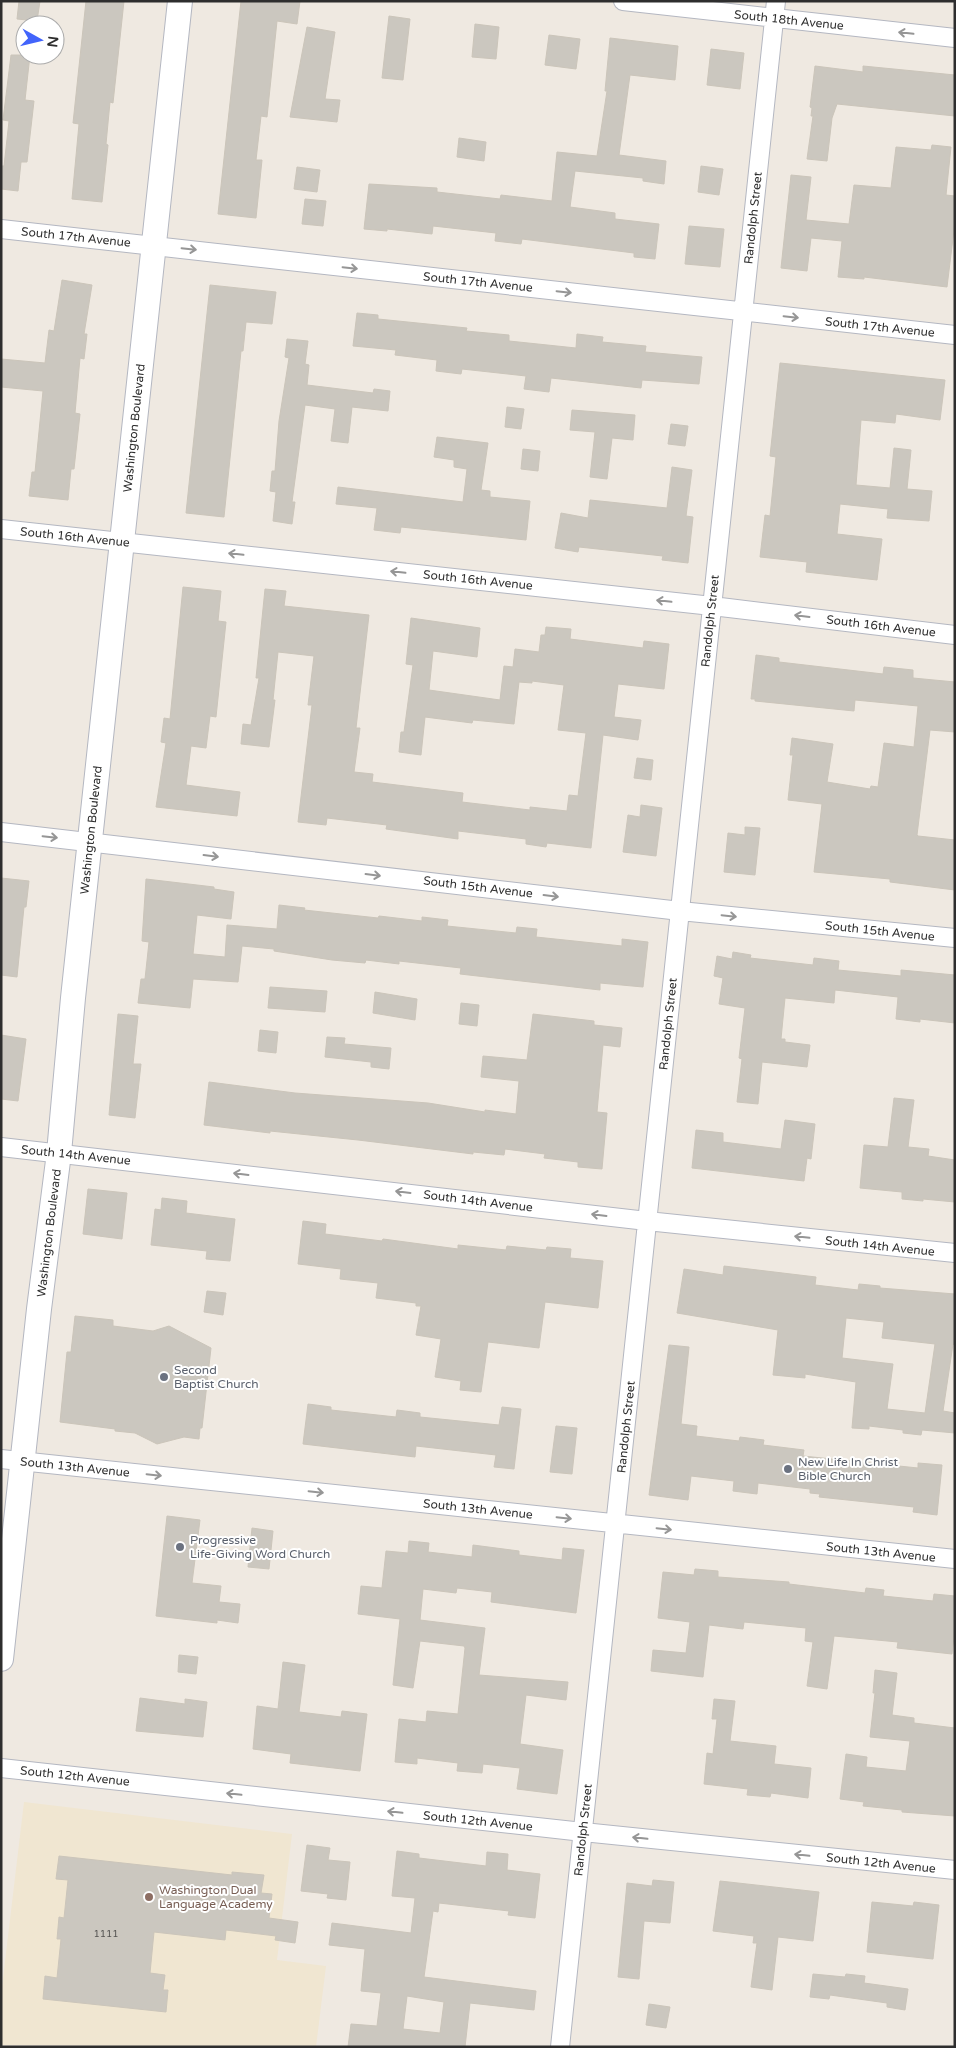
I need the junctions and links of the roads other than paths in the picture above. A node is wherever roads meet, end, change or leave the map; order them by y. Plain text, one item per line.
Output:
1 (180, 1) edge
2 (623, 1) edge
3 (775, 10) edge
4 (955, 38) edge
5 (1, 229) edge
6 (154, 246) junction
7 (743, 312) junction
8 (955, 335) edge
9 (1, 529) edge
10 (122, 542) junction
11 (712, 606) junction
12 (955, 634) edge
13 (1, 832) edge
14 (90, 842) junction
15 (680, 911) junction
16 (955, 938) edge
17 (1, 1147) edge
18 (59, 1153) junction
19 (647, 1221) junction
20 (955, 1254) edge
21 (12, 1460) edge
22 (616, 1524) junction
23 (955, 1560) edge
24 (1, 1659) edge
25 (1, 1768) edge
26 (583, 1832) junction
27 (955, 1870) edge
28 (560, 2047) edge

1 - 6 street, Washington Boulevard
2 - 3 street, South 18th Avenue
4 -> 3 street, South 18th Avenue
3 - 7 street, Randolph Street
5 - 6 street, South 17th Avenue
6 -> 7 street, South 17th Avenue
6 - 10 street, Washington Boulevard
7 -> 8 street, South 17th Avenue
7 - 11 street, Randolph Street
9 - 10 street, South 16th Avenue
11 -> 10 street, South 16th Avenue
10 - 14 street, Washington Boulevard
12 -> 11 street, South 16th Avenue
11 - 15 street, Randolph Street
13 -> 14 street, South 15th Avenue
14 -> 15 street, South 15th Avenue
14 - 18 street, Washington Boulevard
15 -> 16 street, South 15th Avenue
15 - 19 street, Randolph Street
17 - 18 street, South 14th Avenue
19 -> 18 street, South 14th Avenue
18 - 21 street, Washington Boulevard
20 -> 19 street, South 14th Avenue
19 - 22 street, Randolph Street
21 -> 22 street, South 13th Avenue
21 - 24 street, Washington Boulevard
22 -> 23 street, South 13th Avenue
22 - 26 street, Randolph Street
26 -> 25 street, South 12th Avenue
27 -> 26 street, South 12th Avenue
26 - 28 street, Randolph Street

